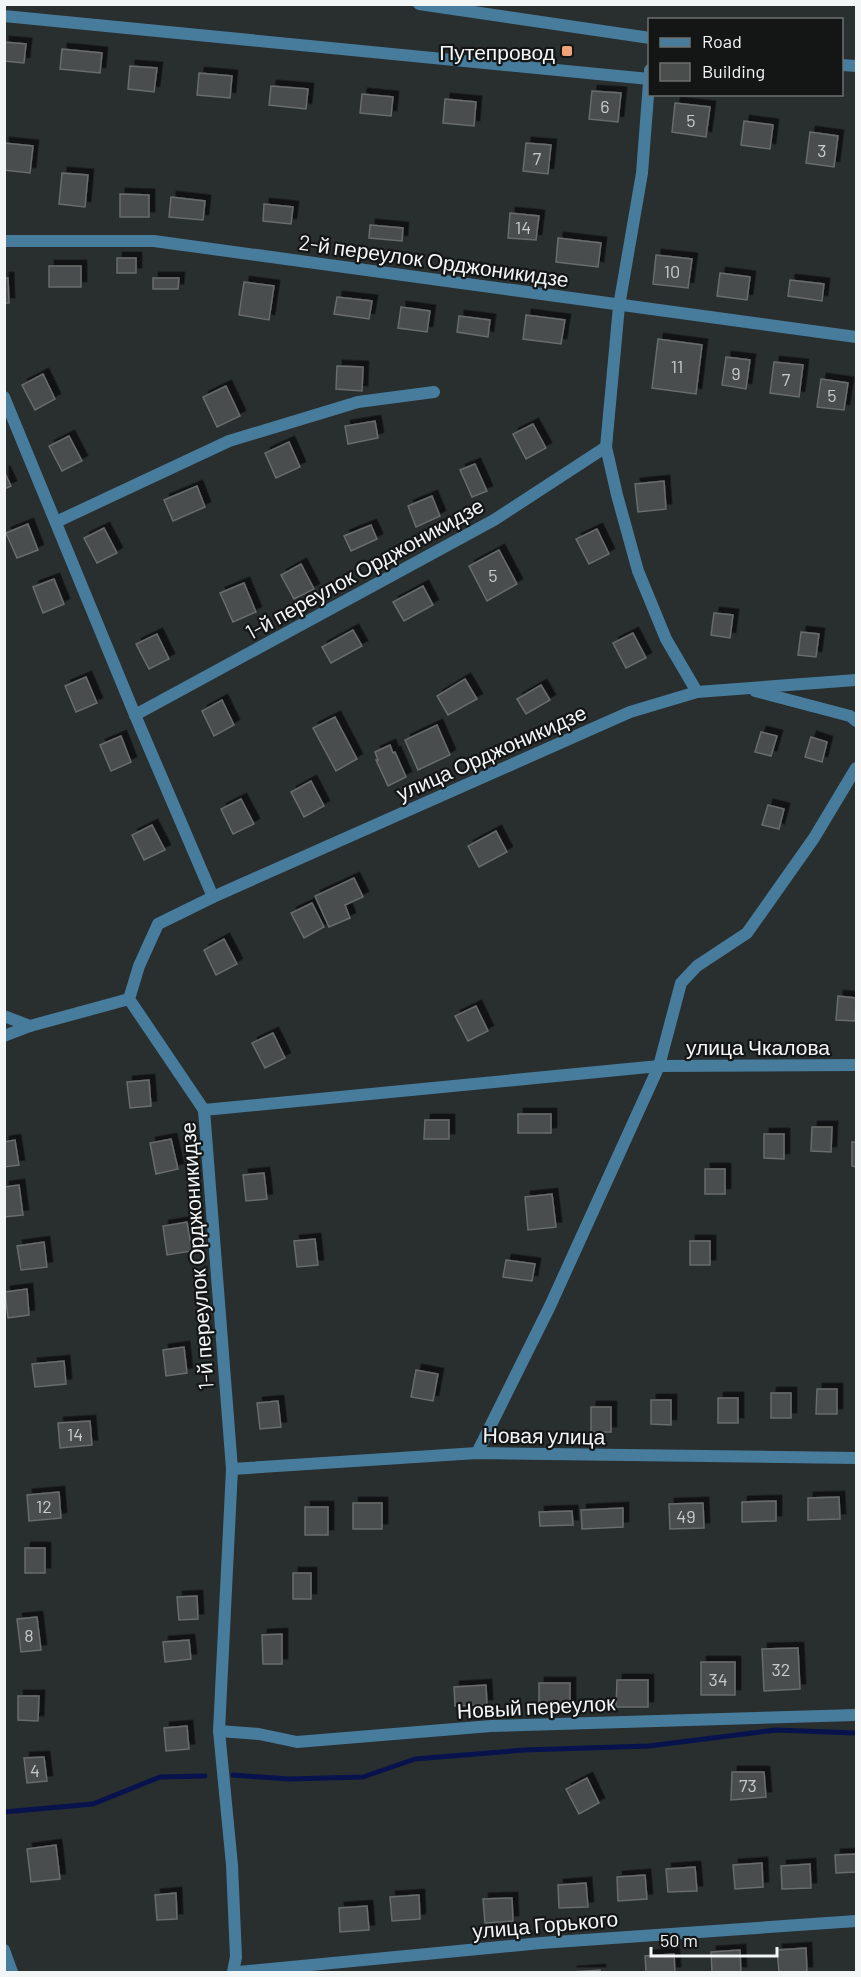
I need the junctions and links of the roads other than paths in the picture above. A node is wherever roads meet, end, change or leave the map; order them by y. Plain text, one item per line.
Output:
1 (419, 4) edge
2 (4, 16) edge
3 (648, 38) edge
4 (648, 74) edge
5 (648, 88) edge
6 (4, 241) edge
7 (619, 306) junction
8 (856, 337) edge
9 (434, 392) dead end
10 (4, 397) edge
11 (606, 447) junction
12 (56, 522) junction
13 (856, 680) edge
14 (746, 688) junction
15 (697, 692) junction
16 (135, 715) junction
17 (856, 721) edge
18 (856, 768) edge
19 (213, 897) junction
20 (129, 999) junction
21 (4, 1016) edge
22 (30, 1026) junction
23 (4, 1036) edge
24 (856, 1065) edge
25 (659, 1066) junction
26 (204, 1110) junction
27 (477, 1454) junction
28 (856, 1458) edge
29 (232, 1469) junction
30 (856, 1715) edge
31 (219, 1731) junction
32 (856, 1920) edge
33 (4, 1950) edge
34 (12, 1972) edge
35 (236, 1972) edge

1 - 3 street
2 - 4 street
5 - 7 street
6 - 7 street, 2-й переулок Орджоникидзе
7 - 8 street, 2-й переулок Орджоникидзе
7 - 11 street
9 - 12 street
10 - 12 street
11 - 15 street
11 - 16 street, 1-й переулок Орджоникидзе
12 - 16 street
13 - 14 street, улица Орджоникидзе
14 - 15 street, улица Орджоникидзе
14 - 17 street
15 - 19 street, улица Орджоникидзе
16 - 19 street
18 - 25 street
19 - 20 street, улица Орджоникидзе
20 - 22 street
20 - 26 street, 1-й переулок Орджоникидзе
21 - 22 street
22 - 23 street
24 - 25 street, улица Чкалова
25 - 26 street, улица Чкалова
25 - 27 street
26 - 29 street, 1-й переулок Орджоникидзе
27 - 28 street, Новая улица
27 - 29 street, Новая улица
29 - 31 street, 1-й переулок Орджоникидзе
30 - 31 street, Новый переулок
31 - 35 street, 1-й переулок Орджоникидзе
32 - 35 street, улица Горького
33 - 34 street

